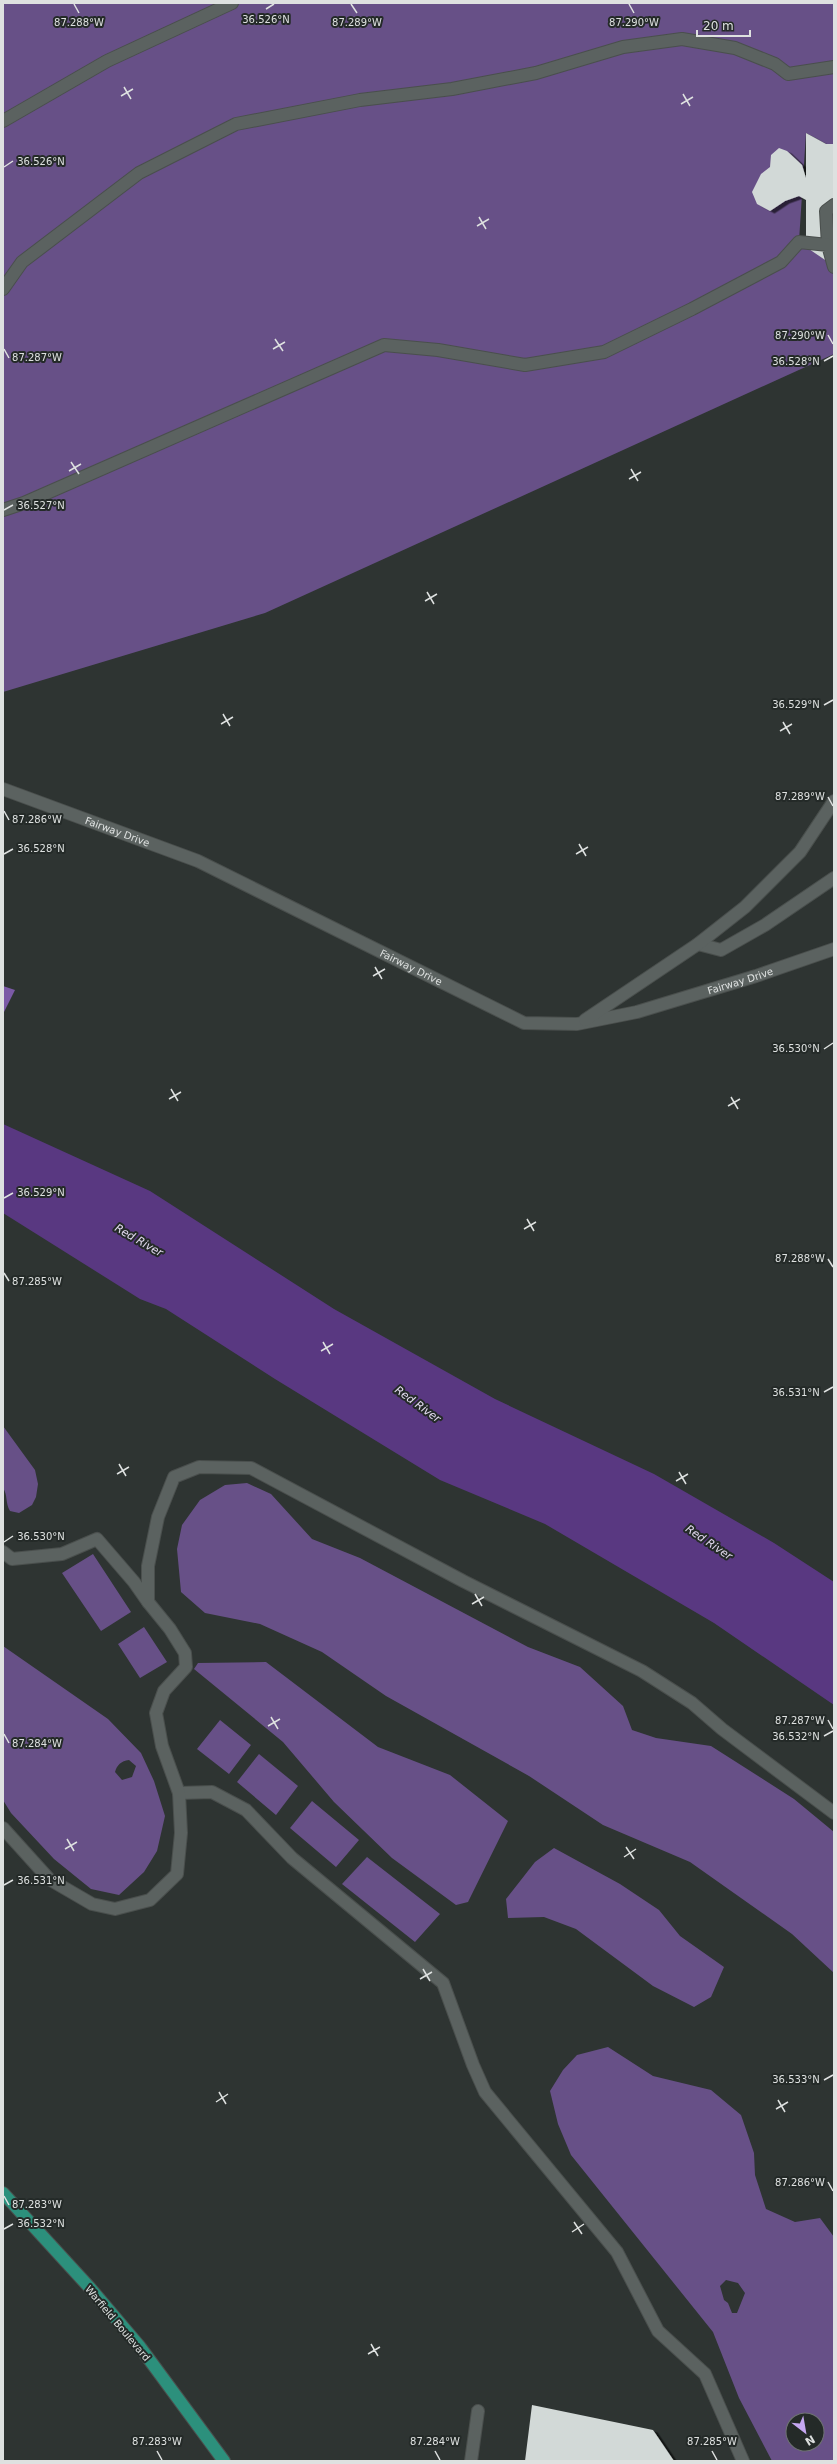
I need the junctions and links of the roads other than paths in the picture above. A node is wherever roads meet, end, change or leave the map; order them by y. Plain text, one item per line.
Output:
1 (232, 3) edge
2 (834, 67) edge
3 (3, 122) edge
4 (834, 205) edge
5 (828, 245) junction
6 (834, 268) edge
7 (3, 289) edge
8 (3, 510) edge
9 (3, 789) edge
10 (834, 801) edge
11 (834, 878) edge
12 (698, 944) junction
13 (834, 949) edge
14 (577, 1024) junction
15 (3, 1552) edge
16 (148, 1602) junction
17 (179, 1794) junction
18 (834, 1812) edge
19 (3, 1828) edge
20 (3, 2193) edge
21 (478, 2411) dead end
22 (224, 2461) edge
23 (471, 2461) edge
24 (743, 2461) edge

1 - 3 street
2 - 7 street
4 - 5 street
5 - 6 street
5 - 8 street
9 - 14 street, Fairway Drive
10 - 12 street
11 - 12 street
12 - 14 street
13 - 14 street, Fairway Drive
15 - 16 street
16 - 17 street
16 - 18 street
17 - 19 street
17 - 24 street
20 - 22 main road, Warfield Boulevard
21 - 23 street

